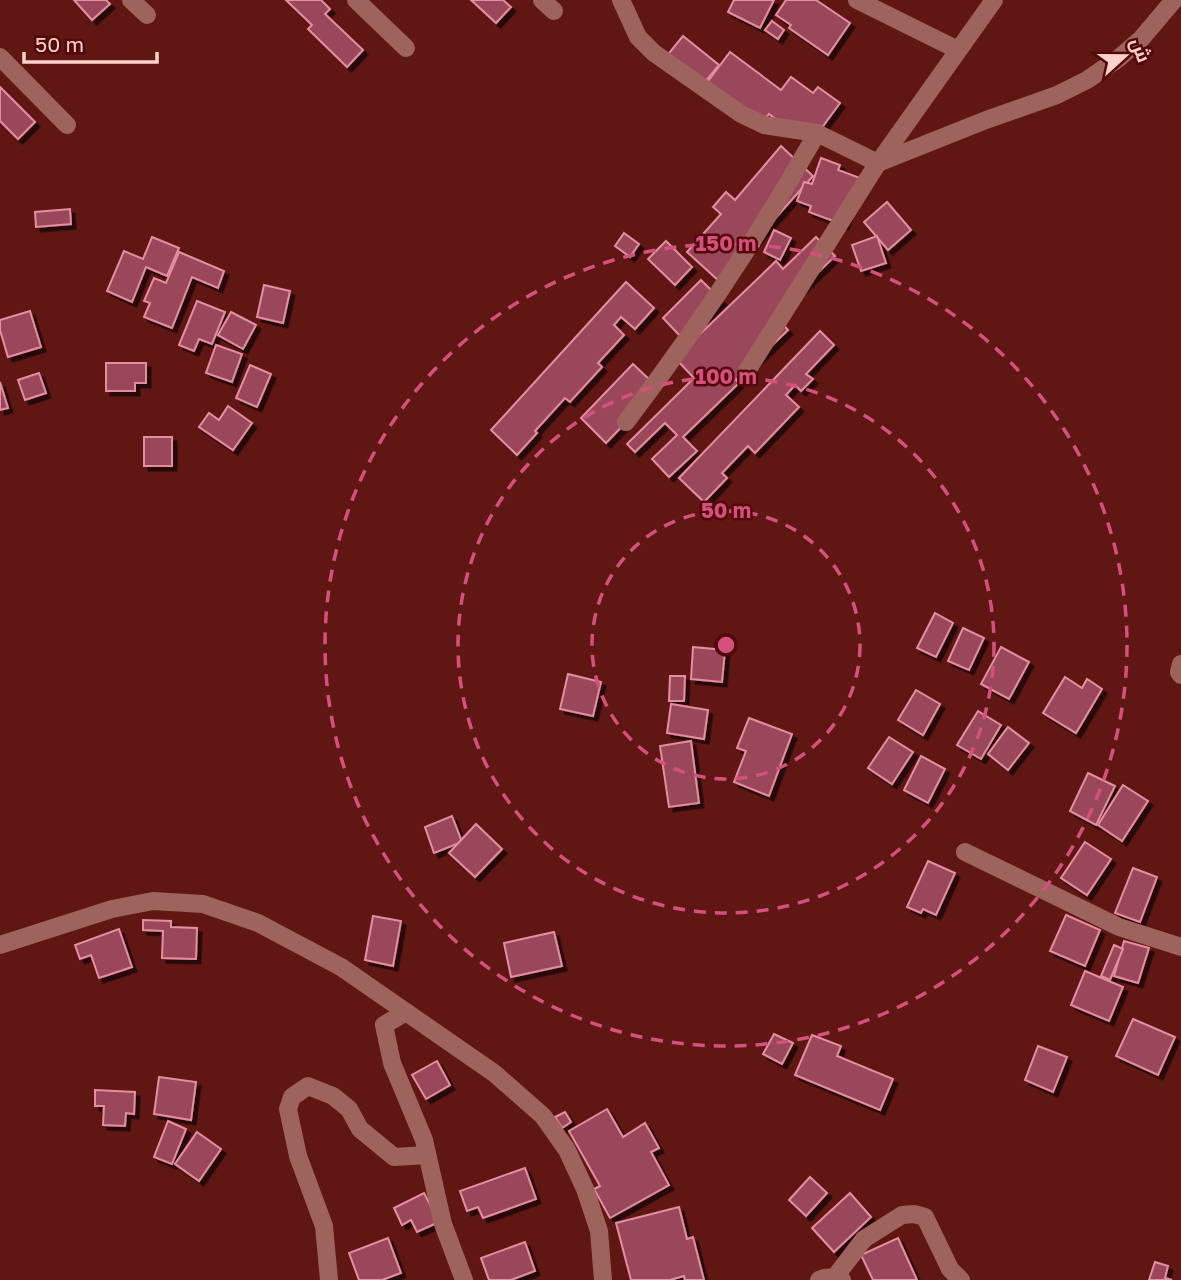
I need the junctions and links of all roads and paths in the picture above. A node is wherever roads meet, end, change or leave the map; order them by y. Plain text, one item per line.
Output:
1 (131, 0) edge
2 (356, 0) edge
3 (621, 0) edge
4 (857, 0) edge
5 (994, 0) edge
6 (1174, 0) edge
7 (147, 15) dead end
8 (406, 48) dead end
9 (958, 50) junction
10 (0, 57) edge
11 (67, 125) dead end
12 (817, 133) junction
13 (878, 163) junction
14 (747, 371) dead end
15 (626, 422) dead end
16 (1181, 664) edge
17 (1181, 675) edge
18 (965, 852) dead end
19 (0, 945) edge
20 (1181, 947) edge
21 (406, 1012) junction
22 (428, 1155) junction
23 (832, 1279) edge
24 (329, 1280) edge
25 (464, 1280) edge
26 (603, 1280) edge
27 (961, 1280) edge

1 - 7 street
2 - 8 street
3 - 12 street
4 - 9 street
5 - 9 street
6 - 13 street
9 - 13 street
10 - 11 street
12 - 13 street
12 - 15 street
13 - 14 street
16 - 17 street
18 - 20 street
19 - 21 street
21 - 22 street
21 - 26 street
22 - 24 street
22 - 25 street
23 - 27 street

